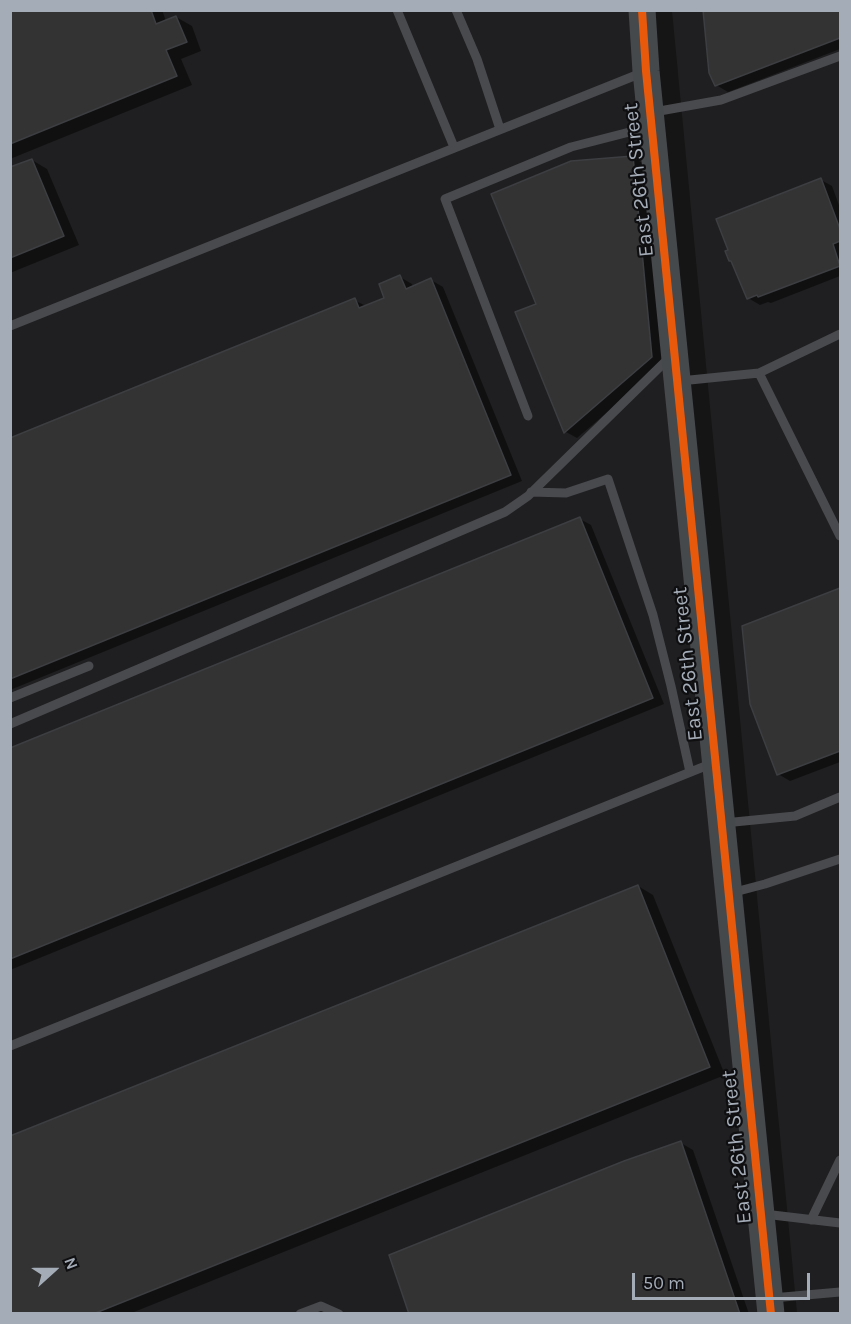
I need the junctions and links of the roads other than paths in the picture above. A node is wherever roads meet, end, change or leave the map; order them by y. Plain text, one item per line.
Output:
1 (397, 10) edge
2 (456, 10) edge
3 (642, 10) edge
4 (840, 56) edge
5 (646, 71) junction
6 (651, 119) junction
7 (500, 129) junction
8 (454, 147) junction
9 (10, 326) edge
10 (840, 334) edge
11 (674, 352) junction
12 (759, 373) junction
13 (677, 381) junction
14 (528, 416) dead end
15 (531, 492) junction
16 (840, 536) edge
17 (89, 666) dead end
18 (10, 698) edge
19 (10, 724) edge
20 (716, 762) junction
21 (690, 772) junction
22 (840, 797) edge
23 (722, 824) junction
24 (840, 859) edge
25 (729, 893) junction
26 (10, 1046) edge
27 (840, 1160) edge
28 (761, 1214) junction
29 (811, 1220) junction
30 (840, 1223) edge
31 (840, 1292) edge
32 (771, 1306) edge
33 (300, 1314) edge
34 (339, 1314) edge

1 - 8 lane
2 - 7 lane
3 - 5 street, East 26th Street
4 - 6 lane
5 - 6 street, East 26th Street
5 - 7 lane
6 - 11 street, East 26th Street
6 - 14 lane
7 - 8 lane
8 - 9 lane
10 - 12 lane
11 - 13 street, East 26th Street
11 - 15 lane
12 - 13 lane
12 - 16 lane
13 - 20 street, East 26th Street
15 - 19 lane
15 - 21 lane
17 - 18 lane
20 - 21 lane
20 - 23 street, East 26th Street
21 - 26 lane
22 - 23 lane
23 - 25 street, East 26th Street
24 - 25 lane
25 - 28 street, East 26th Street
27 - 29 lane
28 - 29 lane
28 - 32 street, East 26th Street
29 - 30 lane
31 - 32 lane
33 - 34 lane

